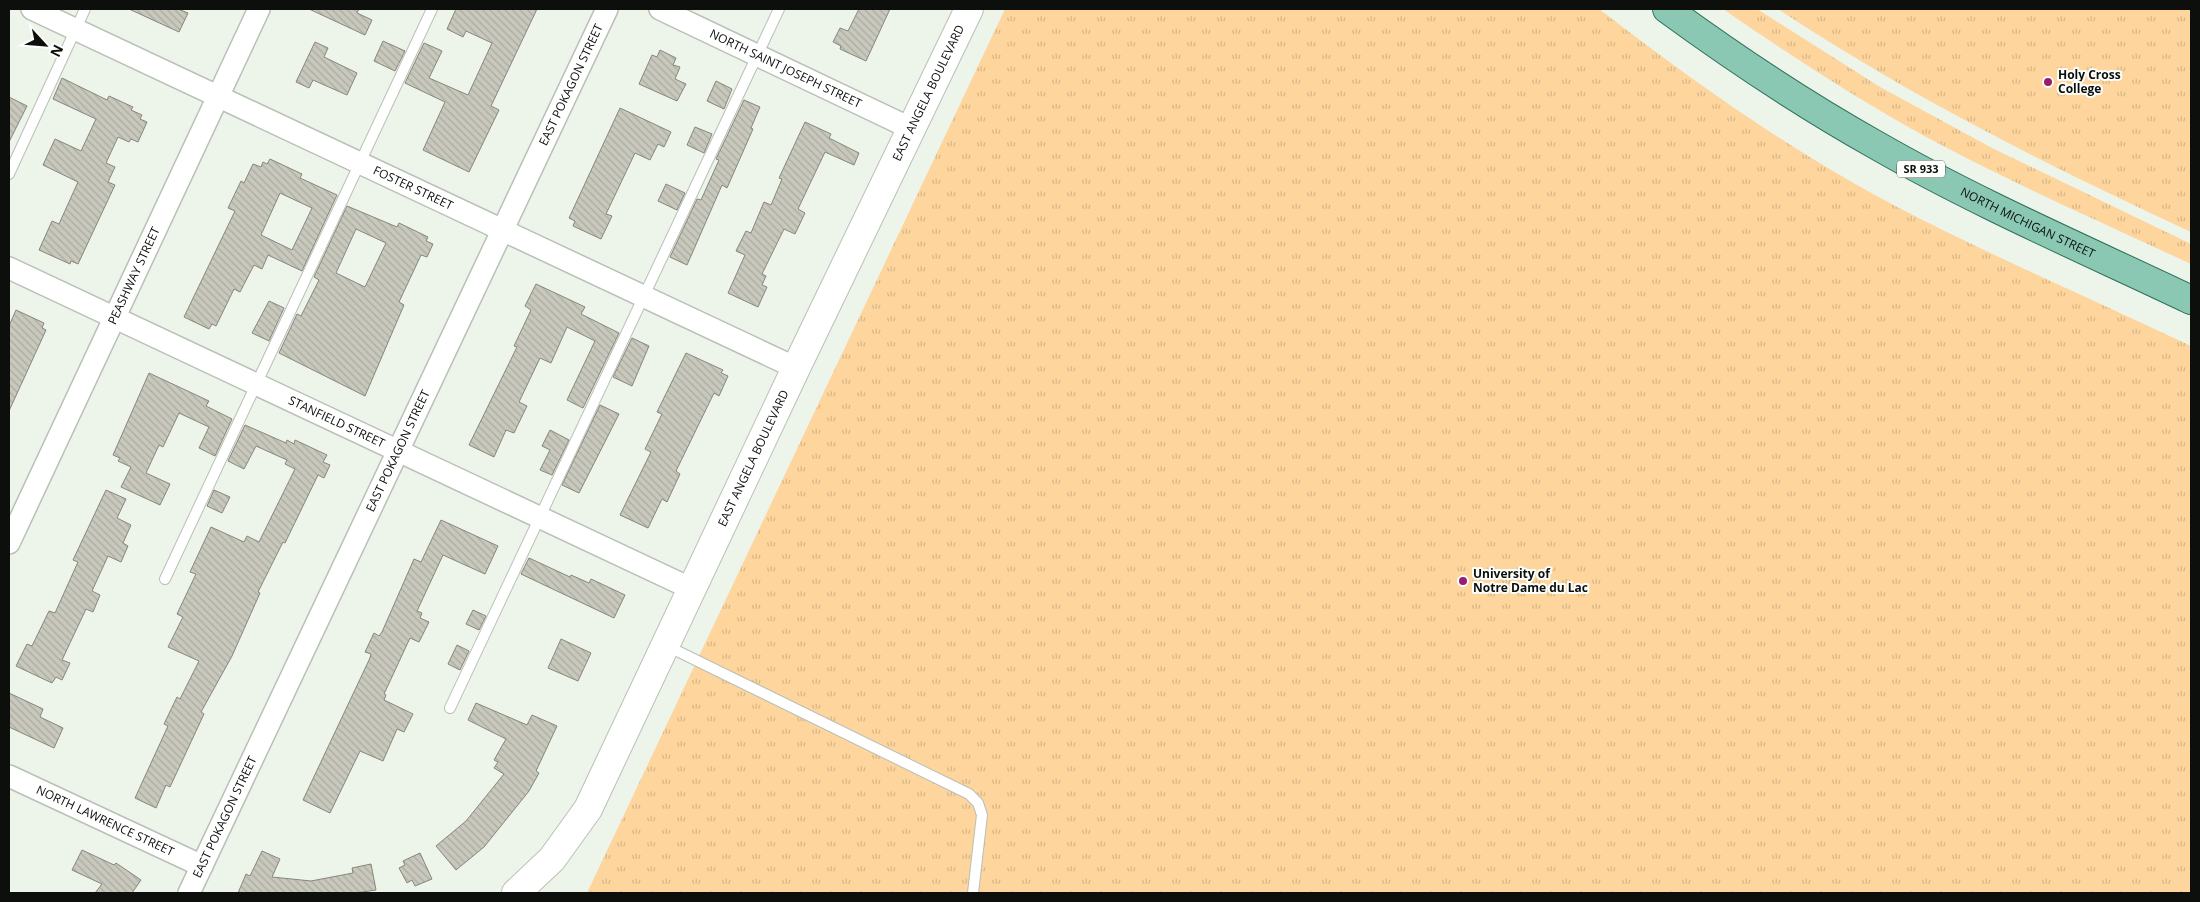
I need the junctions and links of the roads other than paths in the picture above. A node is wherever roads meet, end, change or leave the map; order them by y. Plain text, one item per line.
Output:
1 (32, 9) edge
2 (85, 9) edge
3 (259, 9) edge
4 (432, 9) edge
5 (607, 9) edge
6 (660, 9) edge
7 (779, 9) edge
8 (969, 9) edge
9 (1667, 9) edge
10 (75, 29) junction
11 (756, 54) junction
12 (218, 96) junction
13 (910, 128) junction
14 (360, 163) junction
15 (9, 174) edge
16 (503, 231) junction
17 (9, 268) edge
18 (643, 296) junction
19 (2191, 300) edge
20 (115, 318) junction
21 (796, 368) junction
22 (255, 385) junction
23 (398, 452) junction
24 (538, 519) junction
25 (9, 543) edge
26 (165, 579) dead end
27 (692, 589) junction
28 (666, 645) junction
29 (450, 708) dead end
30 (9, 776) edge
31 (202, 866) junction
32 (189, 893) edge
33 (516, 893) edge
34 (973, 893) edge

1 - 10 street, FOSTER STREET
2 - 10 lane
3 - 12 street, PEASHWAY STREET
4 - 14 lane
5 - 16 street, EAST POKAGON STREET
6 - 11 street, NORTH SAINT JOSEPH STREET
7 - 11 lane
8 - 13 main road, EAST ANGELA BOULEVARD
9 - 19 main road, NORTH MICHIGAN STREET / SR 933
10 - 12 street, FOSTER STREET
10 - 15 lane
11 - 13 street, NORTH SAINT JOSEPH STREET
11 - 18 lane
12 - 14 street, FOSTER STREET
12 - 20 street, PEASHWAY STREET
13 - 21 main road, EAST ANGELA BOULEVARD
14 - 16 street, FOSTER STREET
14 - 22 lane
16 - 18 street, FOSTER STREET
16 - 23 street, EAST POKAGON STREET
17 - 20 street, STANFIELD STREET
18 - 21 street, FOSTER STREET
18 - 24 lane
20 - 22 street, STANFIELD STREET
20 - 25 street, PEASHWAY STREET
21 - 27 main road, EAST ANGELA BOULEVARD
22 - 23 street, STANFIELD STREET
22 - 26 lane
23 - 24 street, STANFIELD STREET
23 - 31 street, EAST POKAGON STREET
24 - 27 street, STANFIELD STREET
24 - 29 lane
27 - 28 main road, EAST ANGELA BOULEVARD
28 - 33 main road, EAST ANGELA BOULEVARD
28 - 34 lane
30 - 31 street, NORTH LAWRENCE STREET
31 - 32 street, EAST POKAGON STREET

